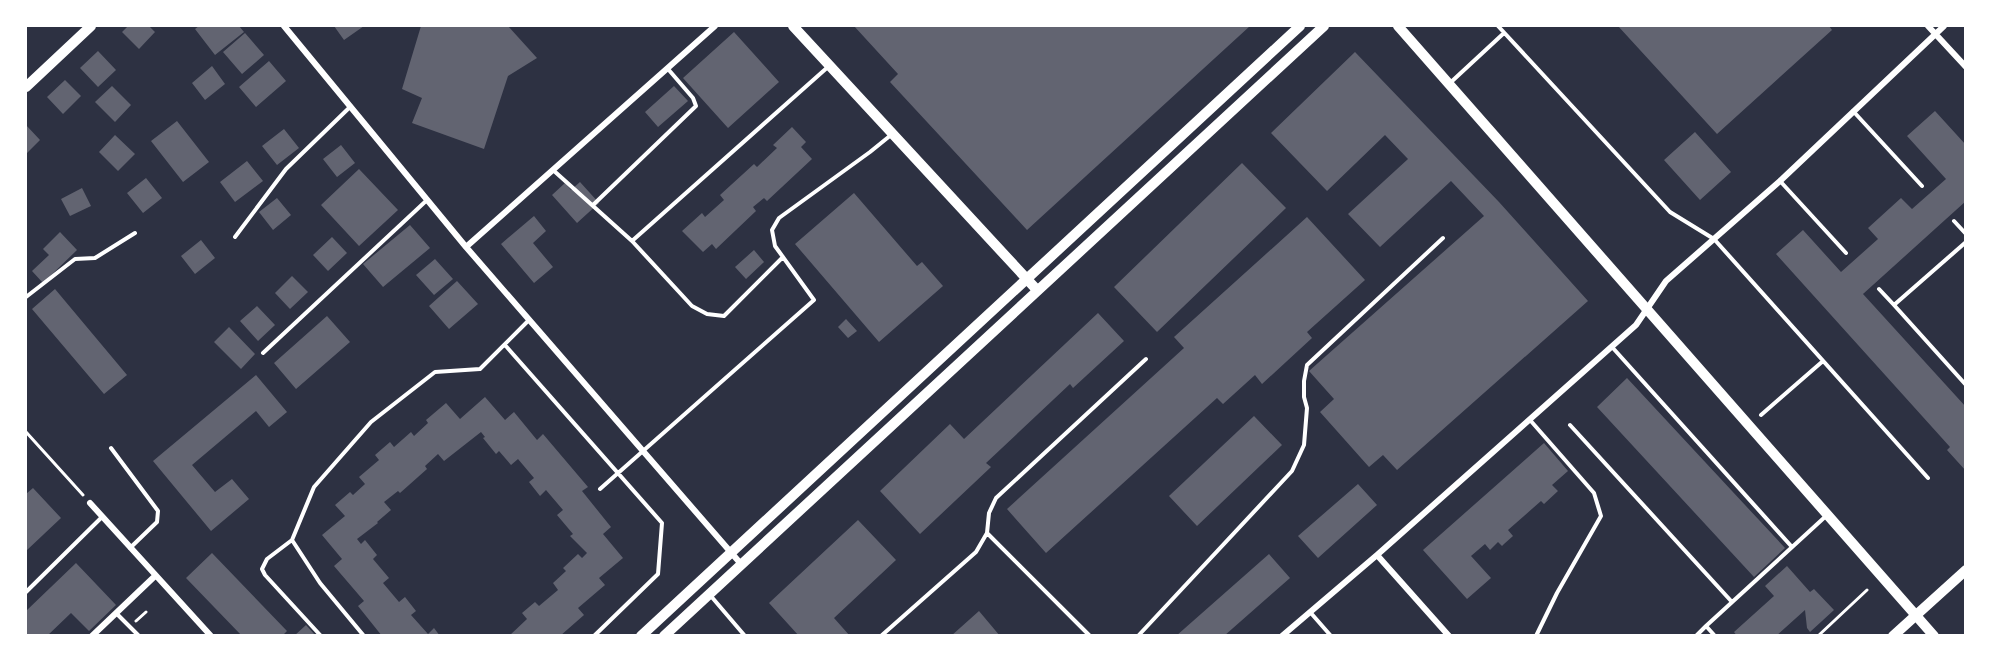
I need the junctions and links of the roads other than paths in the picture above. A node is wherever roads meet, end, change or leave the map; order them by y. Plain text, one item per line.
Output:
1 (91, 26) edge
2 (284, 26) edge
3 (715, 26) edge
4 (793, 26) edge
5 (1300, 26) edge
6 (1324, 26) edge
7 (1398, 26) edge
8 (1498, 26) edge
9 (1928, 26) edge
10 (1944, 26) edge
11 (1504, 33) junction
12 (1936, 34) junction
13 (829, 66) junction
14 (1965, 67) edge
15 (668, 68) junction
16 (1449, 84) junction
17 (26, 87) edge
18 (351, 107) junction
19 (1853, 111) junction
20 (891, 134) junction
21 (553, 170) junction
22 (1780, 181) junction
23 (1922, 186) dead end
24 (427, 200) junction
25 (593, 206) junction
26 (1954, 221) dead end
27 (135, 233) dead end
28 (1965, 234) edge
29 (235, 237) dead end
30 (1443, 238) dead end
31 (1714, 239) junction
32 (632, 241) junction
33 (1965, 242) edge
34 (466, 247) junction
35 (1846, 253) dead end
36 (783, 257) junction
37 (1026, 279) junction
38 (1879, 289) dead end
39 (1037, 290) junction
40 (26, 297) edge
41 (1894, 305) junction
42 (1647, 309) junction
43 (529, 320) junction
44 (505, 345) junction
45 (1612, 346) junction
46 (263, 353) dead end
47 (1146, 359) dead end
48 (1823, 362) junction
49 (1965, 385) edge
50 (1761, 415) dead end
51 (1530, 420) junction
52 (1570, 425) dead end
53 (111, 448) dead end
54 (643, 452) junction
55 (619, 474) junction
56 (1928, 478) dead end
57 (600, 489) dead end
58 (90, 503) road end
59 (1827, 516) junction
60 (102, 517) junction
61 (987, 532) junction
62 (292, 540) junction
63 (1792, 547) junction
64 (130, 548) junction
65 (731, 553) junction
66 (1377, 555) junction
67 (741, 564) junction
68 (1965, 570) edge
69 (155, 576) junction
70 (26, 592) edge
71 (709, 594) junction
72 (1732, 602) junction
73 (1310, 612) junction
74 (116, 613) junction
75 (1916, 615) junction
76 (1706, 626) junction
77 (92, 636) edge
78 (139, 636) edge
79 (211, 636) edge
80 (321, 636) edge
81 (364, 636) edge
82 (594, 636) edge
83 (641, 636) edge
84 (664, 636) edge
85 (745, 636) edge
86 (881, 636) edge
87 (1090, 636) edge
88 (1138, 636) edge
89 (1282, 636) edge
90 (1331, 636) edge
91 (1449, 636) edge
92 (1536, 636) edge
93 (1696, 636) edge
94 (1715, 636) edge
95 (1893, 636) edge
96 (1934, 636) edge

1 - 17 main road
2 - 18 street
3 - 15 street
4 - 13 main road
5 - 37 main road
6 - 39 main road
7 - 16 main road
8 - 11 lane
9 - 12 street
10 - 12 street
11 - 16 lane
11 - 31 lane
12 - 14 street
12 - 19 street
13 - 20 main road
13 - 32 lane
15 - 21 street
15 - 25 lane
16 - 42 main road
18 - 24 street
18 - 29 lane
19 - 22 street
19 - 23 lane
20 - 36 lane
20 - 37 main road
21 - 25 lane
21 - 34 street
22 - 31 street
22 - 35 lane
24 - 34 street
24 - 46 lane
25 - 32 lane
26 - 28 lane
27 - 40 lane
30 - 88 lane
31 - 42 street
31 - 48 lane
32 - 36 lane
33 - 41 lane
34 - 43 street
36 - 54 lane
37 - 39 main road
37 - 65 main road
38 - 41 lane
39 - 67 main road
41 - 49 lane
42 - 45 street
42 - 59 main road
43 - 44 lane
43 - 54 street
44 - 55 lane
44 - 62 lane
45 - 51 street
45 - 63 lane
47 - 61 lane
48 - 50 lane
48 - 56 lane
51 - 66 street
51 - 92 lane
52 - 72 lane
53 - 64 lane
54 - 55 lane
54 - 65 street
55 - 57 lane
55 - 82 lane
58 - 60 street
59 - 63 lane
59 - 75 main road
60 - 64 street
60 - 70 lane
61 - 86 lane
61 - 87 lane
62 - 80 lane
62 - 81 lane
63 - 72 lane
64 - 69 street
65 - 67 street
65 - 83 main road
66 - 73 street
66 - 91 street
67 - 71 main road
68 - 75 main road
69 - 74 street
69 - 79 street
71 - 84 main road
71 - 85 lane
72 - 76 lane
73 - 89 street
73 - 90 lane
74 - 77 street
74 - 78 lane
75 - 95 main road
75 - 96 main road
76 - 93 lane
76 - 94 lane

